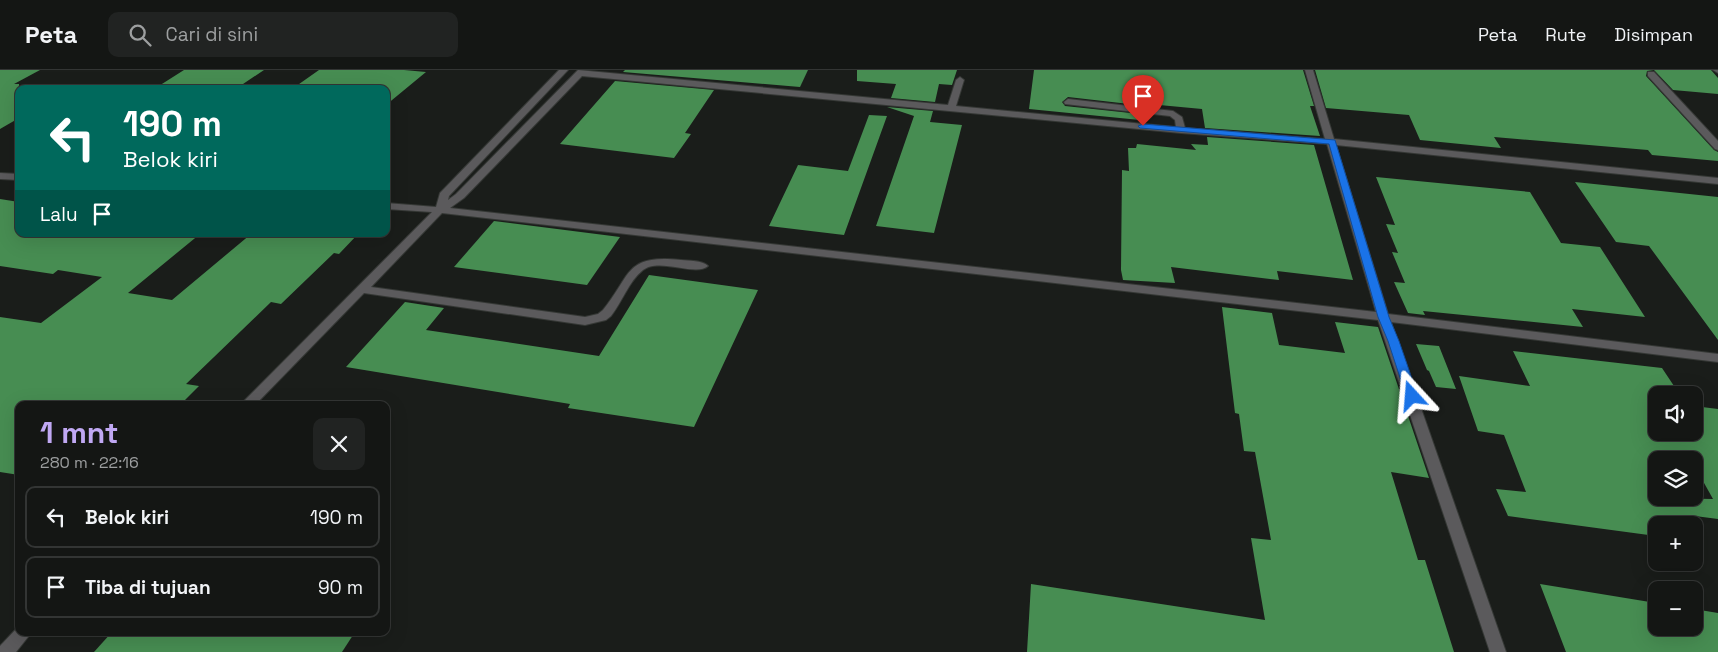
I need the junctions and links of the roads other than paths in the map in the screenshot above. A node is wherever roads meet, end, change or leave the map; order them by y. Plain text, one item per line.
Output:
1 (559, 70) edge
2 (564, 70) edge
3 (1309, 70) edge
4 (581, 72) edge
5 (1651, 74) dead end
6 (960, 80) dead end
7 (1068, 102) dead end
8 (951, 108) junction
9 (1181, 130) junction
10 (1332, 142) junction
11 (1718, 147) edge
12 (0, 176) edge
13 (15, 177) edge
14 (1718, 181) edge
15 (390, 206) edge
16 (440, 210) junction
17 (702, 266) dead end
18 (361, 289) junction
19 (1383, 317) junction
20 (1718, 358) edge
21 (251, 401) edge
22 (20, 636) edge
23 (5, 652) edge
24 (1498, 652) edge

1 - 2 street
2 - 16 street
3 - 10 street
4 - 8 street
4 - 16 street
5 - 11 street
6 - 8 street
7 - 9 street
8 - 9 street
9 - 10 street
10 - 14 street
10 - 19 street
12 - 13 street
15 - 16 street
16 - 18 street
16 - 19 street
17 - 18 street
18 - 21 street
19 - 20 street
19 - 24 street
22 - 23 street

